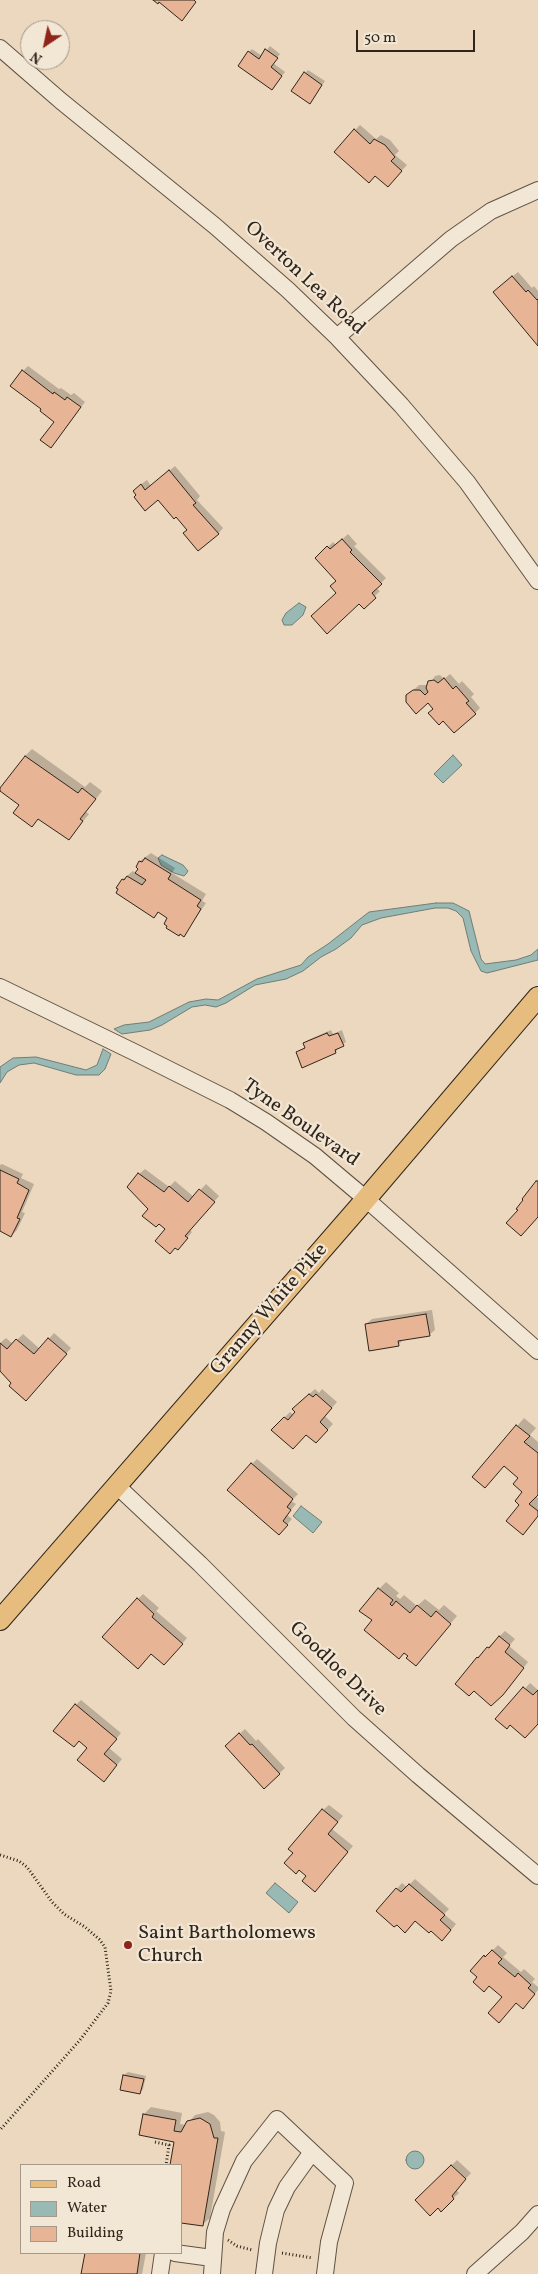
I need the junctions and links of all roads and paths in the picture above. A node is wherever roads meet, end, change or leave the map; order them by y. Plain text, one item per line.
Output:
1 (0, 48) edge
2 (538, 190) edge
3 (337, 338) junction
4 (538, 581) edge
5 (0, 987) edge
6 (538, 997) edge
7 (366, 1199) junction
8 (538, 1351) edge
9 (116, 1484) junction
10 (0, 1620) edge
11 (0, 1855) edge
12 (538, 1876) edge
13 (0, 2130) edge
14 (155, 2142) dead end
15 (312, 2152) junction
16 (166, 2164) edge
17 (538, 2214) edge
18 (215, 2232) junction
19 (266, 2253) junction
20 (163, 2254) edge
21 (178, 2254) edge
22 (212, 2266) edge
23 (326, 2267) edge
24 (160, 2274) edge
25 (264, 2274) edge
26 (475, 2274) edge

1 - 3 street, Overton Lea Road
2 - 3 street
3 - 4 street, Overton Lea Road
5 - 7 street, Tyne Boulevard
6 - 7 main road, Granny White Pike
7 - 8 street, Tyne Boulevard
7 - 9 main road, Granny White Pike
9 - 10 main road, Granny White Pike
9 - 12 street, Goodloe Drive
11 - 13 path
14 - 16 path
15 - 18 street
15 - 19 street
15 - 23 street
17 - 26 street
18 - 19 path
18 - 22 street
19 - 23 path
19 - 25 street
20 - 24 street
21 - 22 street

